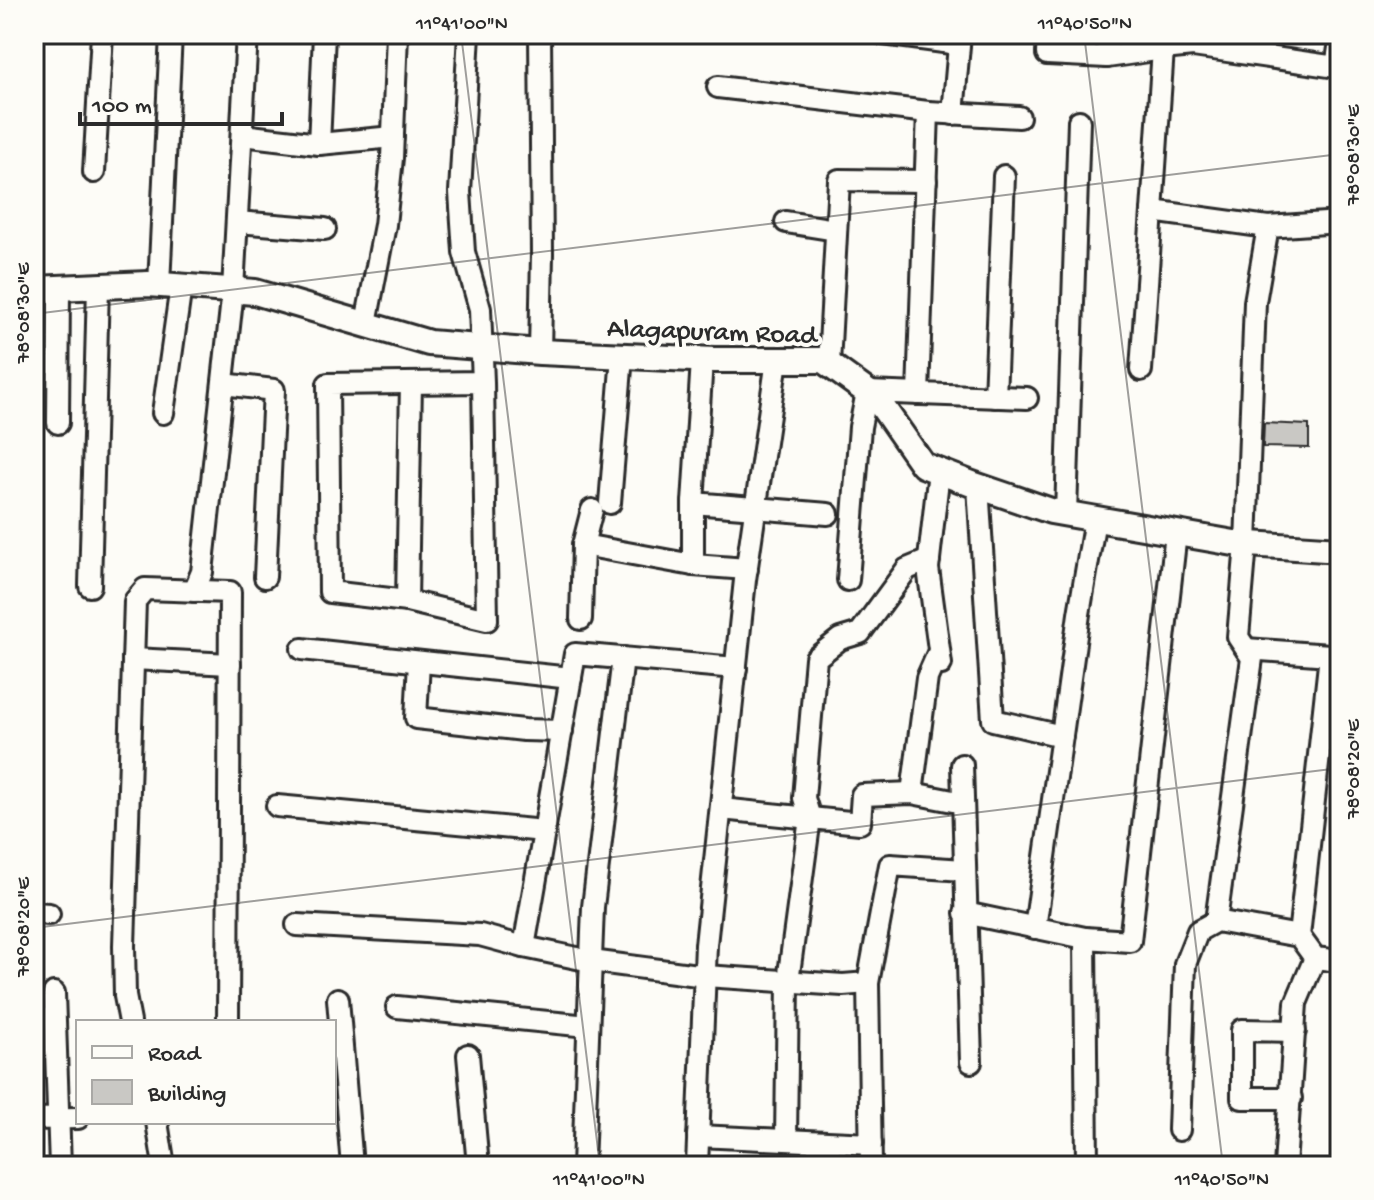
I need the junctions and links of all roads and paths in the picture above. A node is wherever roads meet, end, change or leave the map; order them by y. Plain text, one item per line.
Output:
1 (102, 34) edge
2 (171, 34) edge
3 (247, 34) edge
4 (324, 34) edge
5 (397, 34) edge
6 (469, 34) edge
7 (540, 34) edge
8 (883, 34) edge
9 (1048, 34) edge
10 (1108, 34) edge
11 (959, 39) edge
12 (1213, 41) edge
13 (1340, 41) edge
14 (1163, 49) junction
15 (1107, 57) junction
16 (718, 87) dead end
17 (928, 112) junction
18 (953, 114) junction
19 (1019, 117) dead end
20 (1079, 121) dead end
21 (242, 135) junction
22 (393, 137) junction
23 (319, 144) junction
24 (94, 172) dead end
25 (1004, 176) dead end
26 (926, 181) junction
27 (1152, 211) junction
28 (237, 222) junction
29 (786, 222) dead end
30 (1340, 222) edge
31 (1268, 227) junction
32 (325, 229) dead end
33 (836, 230) junction
34 (170, 285) junction
35 (98, 286) junction
36 (59, 288) junction
37 (34, 289) edge
38 (233, 290) junction
39 (366, 323) junction
40 (482, 347) junction
41 (540, 352) junction
42 (622, 356) junction
43 (702, 360) junction
44 (777, 360) junction
45 (829, 364) junction
46 (1141, 370) dead end
47 (483, 382) junction
48 (411, 383) junction
49 (223, 384) junction
50 (867, 392) junction
51 (918, 394) junction
52 (995, 397) junction
53 (1027, 398) dead end
54 (163, 413) dead end
55 (58, 423) dead end
56 (939, 471) junction
57 (978, 486) junction
58 (693, 503) junction
59 (755, 508) junction
60 (1066, 513) junction
61 (828, 514) dead end
62 (1095, 519) junction
63 (1176, 533) junction
64 (1246, 544) junction
65 (583, 545) junction
66 (1340, 550) edge
67 (929, 560) junction
68 (693, 565) junction
69 (747, 569) junction
70 (265, 577) dead end
71 (848, 580) dead end
72 (90, 586) dead end
73 (194, 591) junction
74 (407, 601) junction
75 (581, 619) dead end
76 (302, 649) dead end
77 (1246, 649) junction
78 (623, 658) junction
79 (133, 659) junction
80 (419, 662) junction
81 (230, 664) junction
82 (736, 668) junction
83 (571, 678) junction
84 (562, 731) junction
85 (1062, 736) junction
86 (962, 765) dead end
87 (912, 793) junction
88 (963, 803) junction
89 (277, 806) dead end
90 (721, 809) junction
91 (810, 818) junction
92 (544, 831) junction
93 (964, 870) junction
94 (965, 913) junction
95 (1216, 921) junction
96 (297, 925) dead end
97 (1035, 928) junction
98 (1299, 936) junction
99 (1085, 938) junction
100 (524, 947) junction
101 (1315, 958) junction
102 (591, 961) junction
103 (1340, 961) edge
104 (705, 976) junction
105 (788, 981) junction
106 (868, 983) junction
107 (54, 993) dead end
108 (338, 999) dead end
109 (397, 1007) dead end
110 (130, 1020) edge
111 (228, 1020) edge
112 (588, 1026) junction
113 (1295, 1031) junction
114 (468, 1055) dead end
115 (971, 1062) dead end
116 (1291, 1098) junction
117 (68, 1118) edge
118 (34, 1119) edge
119 (157, 1124) edge
120 (1179, 1130) dead end
121 (698, 1136) junction
122 (786, 1140) junction
123 (871, 1144) junction
124 (60, 1166) edge
125 (164, 1166) edge
126 (352, 1166) edge
127 (478, 1166) edge
128 (583, 1166) edge
129 (697, 1166) edge
130 (871, 1166) edge
131 (1087, 1166) edge
132 (1285, 1166) edge

1 - 24 street
2 - 34 street
3 - 21 street
4 - 23 street
5 - 22 street
6 - 40 street
7 - 41 street
8 - 11 street
9 - 15 street
10 - 15 street
11 - 18 street
12 - 13 street
12 - 14 street
14 - 15 street
14 - 27 street
16 - 17 street
17 - 18 street
17 - 26 street
18 - 19 street
20 - 60 street
21 - 23 street
21 - 28 street
22 - 23 street
22 - 39 street
25 - 52 street
26 - 33 street
26 - 51 street
27 - 31 street
27 - 46 street
28 - 32 street
28 - 38 street
29 - 33 street
30 - 31 street
31 - 64 street
33 - 45 street
34 - 35 main road, Alagapuram Road
34 - 38 main road, Alagapuram Road
34 - 54 street
35 - 36 main road, Alagapuram Road
35 - 72 street
36 - 37 main road, Alagapuram Road
36 - 55 street
38 - 39 main road, Alagapuram Road
38 - 49 street
39 - 40 main road, Alagapuram Road
40 - 41 main road, Alagapuram Road
40 - 47 street
41 - 42 main road, Alagapuram Road
42 - 43 main road, Alagapuram Road
42 - 65 street
43 - 44 main road, Alagapuram Road
43 - 58 street
44 - 45 main road, Alagapuram Road
44 - 59 street
45 - 50 main road, Alagapuram Road
47 - 48 street
47 - 74 street
48 - 74 street
48 - 74 street
49 - 70 street
49 - 73 street
50 - 51 street
50 - 56 main road, Alagapuram Road
50 - 71 street
51 - 52 street
52 - 53 street
56 - 57 main road, Alagapuram Road
56 - 67 street
57 - 60 main road, Alagapuram Road
57 - 85 street
58 - 59 street
58 - 68 street
59 - 61 street
59 - 69 street
60 - 62 main road, Alagapuram Road
62 - 63 main road, Alagapuram Road
62 - 85 street
63 - 64 main road, Alagapuram Road
63 - 99 street
64 - 66 main road, Alagapuram Road
64 - 77 street
65 - 68 street
65 - 75 street
67 - 87 street
67 - 91 street
68 - 69 street
69 - 82 street
73 - 79 street
73 - 81 street
76 - 80 street
77 - 95 street
77 - 98 street
78 - 82 street
78 - 83 street
78 - 102 street
79 - 81 street
79 - 110 street
80 - 83 street
80 - 84 street
81 - 111 street
82 - 90 street
83 - 84 street
84 - 92 street
85 - 97 street
86 - 88 street
87 - 88 street
87 - 91 street
88 - 93 street
89 - 92 street
90 - 91 street
90 - 104 street
91 - 105 street
92 - 100 street
93 - 94 street
93 - 106 street
94 - 97 street
94 - 115 street
95 - 98 street
95 - 120 street
96 - 100 street
97 - 99 street
98 - 101 street
99 - 131 street
100 - 102 street
101 - 103 street
101 - 113 street
102 - 104 street
102 - 112 street
104 - 105 street
104 - 121 street
105 - 106 street
105 - 122 street
106 - 123 street
107 - 117 street
108 - 126 street
109 - 112 street
112 - 128 street
113 - 116 street
113 - 116 street
114 - 127 street
116 - 132 street
117 - 118 street
117 - 124 street
119 - 125 street
121 - 122 street
121 - 129 street
122 - 123 street
123 - 130 street

